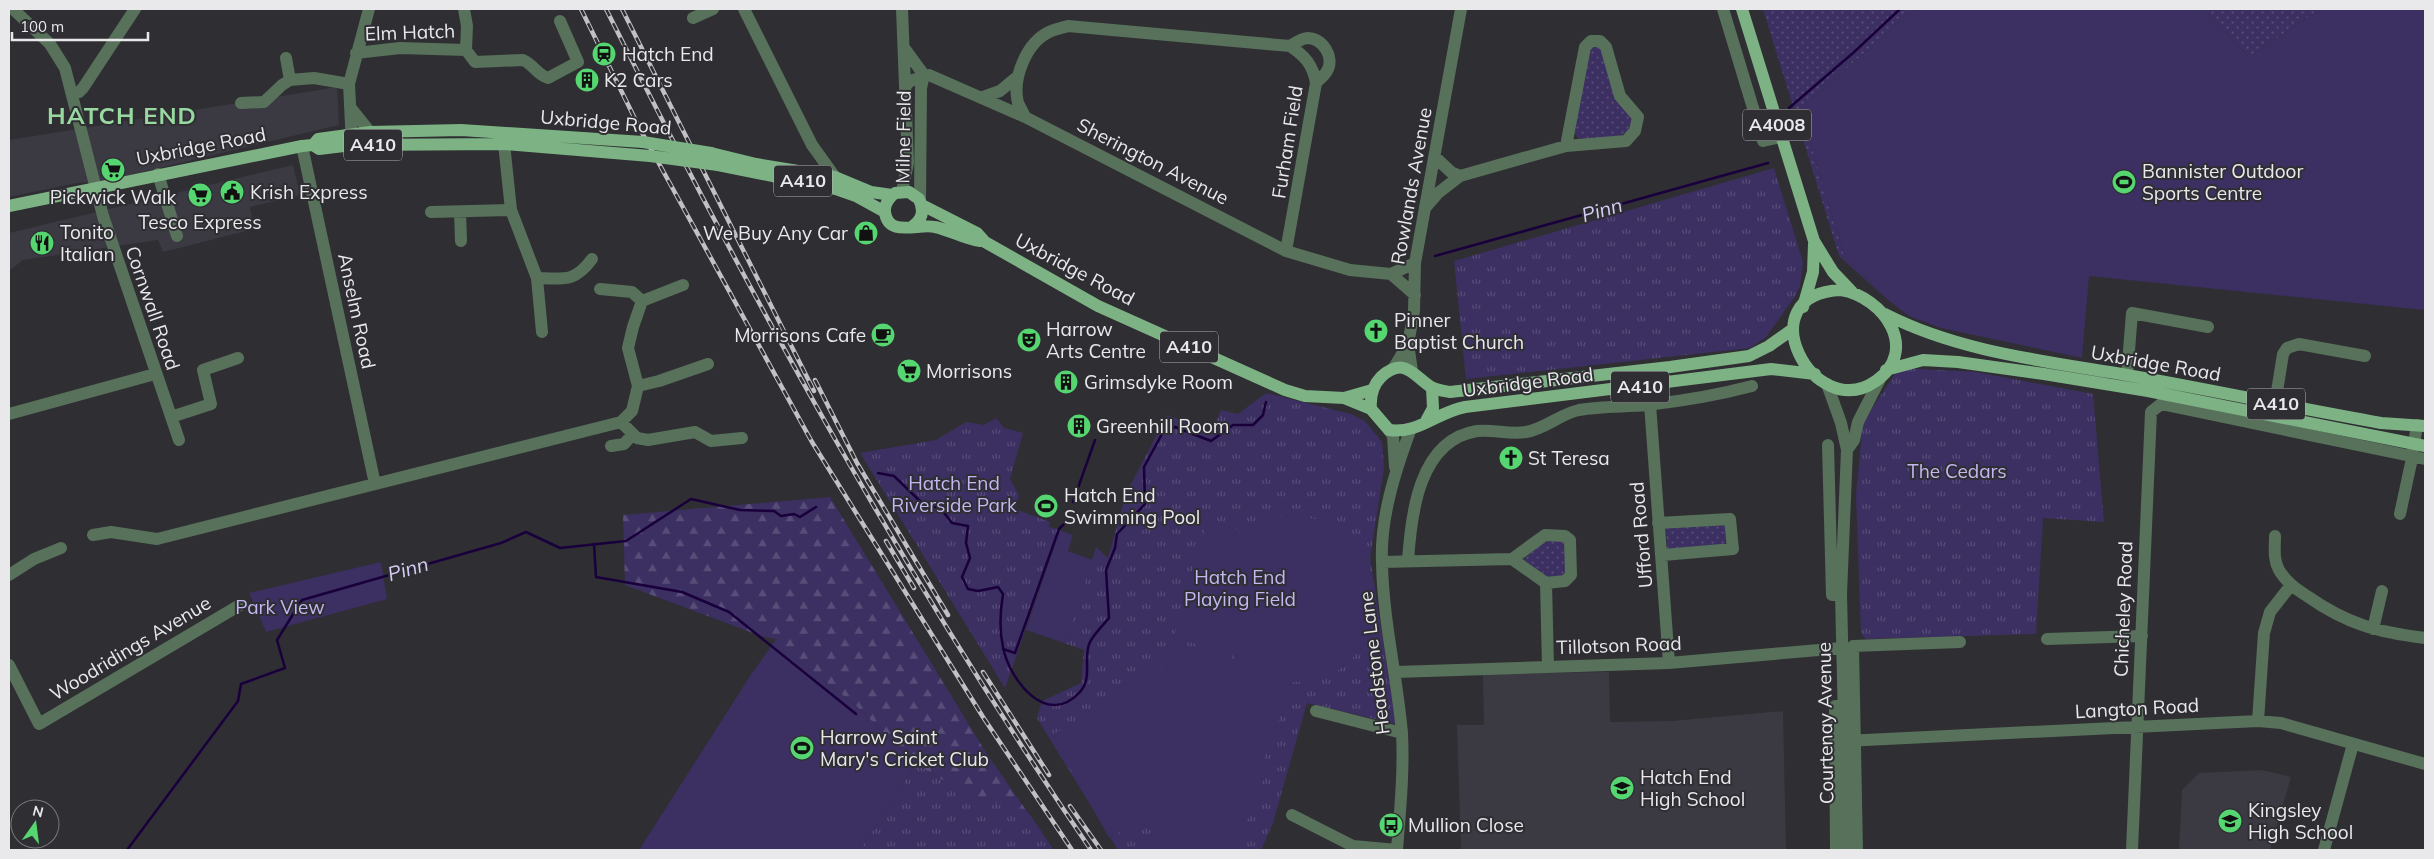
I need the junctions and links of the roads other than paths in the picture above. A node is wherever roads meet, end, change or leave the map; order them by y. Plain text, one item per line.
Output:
1 (13, 9) edge
2 (135, 9) edge
3 (369, 9) edge
4 (464, 9) edge
5 (713, 9) edge
6 (744, 9) edge
7 (902, 9) edge
8 (1461, 9) edge
9 (1723, 9) edge
10 (1742, 9) edge
11 (693, 18) dead end
12 (560, 21) dead end
13 (1290, 46) junction
14 (905, 49) junction
15 (466, 50) junction
16 (356, 53) junction
17 (286, 58) dead end
18 (924, 75) junction
19 (1018, 76) junction
20 (290, 80) junction
21 (1316, 83) junction
22 (348, 84) junction
23 (905, 86) junction
24 (72, 93) junction
25 (983, 97) junction
26 (241, 103) dead end
27 (350, 107) junction
28 (1025, 116) junction
29 (370, 132) junction
30 (503, 137) junction
31 (1780, 137) junction
32 (352, 139) junction
33 (307, 145) junction
34 (812, 145) junction
35 (1566, 146) junction
36 (1435, 157) junction
37 (158, 174) junction
38 (1460, 176) junction
39 (835, 177) junction
40 (813, 178) junction
41 (97, 187) junction
42 (897, 193) junction
43 (921, 204) junction
44 (9, 206) edge
45 (1425, 208) junction
46 (511, 210) junction
47 (431, 212) dead end
48 (460, 212) junction
49 (885, 212) junction
50 (913, 226) junction
51 (177, 236) dead end
52 (461, 241) dead end
53 (1814, 241) junction
54 (985, 242) junction
55 (1286, 251) junction
56 (592, 259) dead end
57 (1415, 263) junction
58 (1391, 274) junction
59 (537, 278) junction
60 (682, 285) dead end
61 (600, 289) dead end
62 (1853, 292) junction
63 (1415, 295) junction
64 (642, 302) junction
65 (1803, 307) junction
66 (1885, 314) junction
67 (2208, 327) dead end
68 (1793, 329) junction
69 (542, 332) dead end
70 (1408, 344) junction
71 (2365, 356) dead end
72 (238, 358) dead end
73 (708, 364) dead end
74 (1393, 369) junction
75 (1412, 370) junction
76 (1884, 373) junction
77 (155, 374) junction
78 (1815, 374) junction
79 (2127, 375) junction
80 (1828, 384) junction
81 (638, 386) junction
82 (1752, 386) dead end
83 (1432, 388) junction
84 (1372, 390) junction
85 (1344, 398) junction
86 (1650, 404) junction
87 (2275, 404) junction
88 (1371, 409) junction
89 (9, 414) edge
90 (171, 417) junction
91 (1426, 421) junction
92 (621, 422) junction
93 (2421, 426) edge
94 (1389, 430) junction
95 (1410, 431) junction
96 (633, 434) junction
97 (742, 438) dead end
98 (179, 440) dead end
99 (1828, 445) dead end
100 (611, 446) dead end
101 (2417, 449) edge
102 (1847, 450) junction
103 (2425, 459) edge
104 (1829, 471) junction
105 (1395, 472) junction
106 (1846, 472) junction
107 (375, 484) junction
108 (2400, 514) dead end
109 (1658, 523) junction
110 (93, 535) dead end
111 (2275, 536) dead end
112 (61, 548) dead end
113 (1663, 555) junction
114 (1512, 560) junction
115 (1408, 561) junction
116 (1382, 562) junction
117 (9, 575) edge
118 (1546, 583) junction
119 (2291, 585) junction
120 (2382, 592) dead end
121 (1841, 594) junction
122 (240, 605) dead end
123 (2373, 629) junction
124 (2142, 636) junction
125 (2425, 638) edge
126 (2047, 639) dead end
127 (1960, 642) dead end
128 (1848, 647) junction
129 (1669, 663) junction
130 (9, 665) edge
131 (1548, 666) junction
132 (1396, 672) junction
133 (1839, 706) junction
134 (1316, 711) dead end
135 (2258, 721) junction
136 (2137, 727) junction
137 (1402, 733) junction
138 (1850, 740) junction
139 (2353, 744) junction
140 (2425, 764) edge
141 (1292, 815) dead end
142 (1385, 850) edge
143 (1397, 850) edge
144 (1836, 850) edge
145 (1847, 850) edge
146 (1857, 850) edge
147 (2132, 850) edge
148 (2324, 850) edge

1 - 24 street, Cornwall Road
2 - 24 street
3 - 16 street
4 - 15 street
5 - 11 street
6 - 34 street
7 - 14 street, Milne Field
8 - 36 street, Rowlands Avenue
9 - 31 street
10 - 31 main road, A4008
12 - 15 street
13 - 19 street
13 - 21 street, Furham Field
13 - 21 street
14 - 18 street, Milne Field
14 - 23 street, Milne Field
15 - 16 street, Elm Hatch
16 - 22 street
17 - 20 street
18 - 23 street
18 - 25 street, Sherington Avenue
18 - 43 street, Milne Field
19 - 25 street
19 - 28 street
20 - 22 street
20 - 26 street
21 - 55 street, Furham Field
22 - 27 street
23 - 42 street, Milne Field
24 - 41 street, Cornwall Road
25 - 28 street, Sherington Avenue
27 - 29 street
27 - 32 street
28 - 55 street, Sherington Avenue
29 - 30 main road, Uxbridge Road / A410
29 - 32 main road, Uxbridge Road / A410
30 - 32 main road, Uxbridge Road / A410
30 - 40 main road, Uxbridge Road / A410, bridge
30 - 40 main road, Uxbridge Road / A410, bridge
30 - 46 street
31 - 53 main road, A4008
32 - 33 main road, Uxbridge Road / A410
33 - 37 main road, Uxbridge Road / A410
33 - 107 street, Anselm Road
34 - 39 street
34 - 40 street
35 - 35 street
35 - 38 street
36 - 38 street
36 - 45 street, Rowlands Avenue
37 - 41 main road, Uxbridge Road / A410
37 - 51 street
38 - 45 street
39 - 40 main road, Uxbridge Road / A410
39 - 42 main road, Uxbridge Road / A410
40 - 49 main road, Uxbridge Road / A410
41 - 44 main road, A410
41 - 77 street, Cornwall Road
42 - 43 main road, Uxbridge Road
42 - 49 main road
43 - 50 main road
43 - 54 main road, Uxbridge Road / A410
45 - 57 street, Rowlands Avenue
46 - 48 street
46 - 59 street
47 - 48 street
48 - 52 street
49 - 50 main road, Uxbridge Road
50 - 54 main road, Uxbridge Road / A410
53 - 62 main road, A4008
53 - 65 main road, A4008
54 - 85 main road, Uxbridge Road / A410
55 - 58 street, Sherington Avenue
56 - 59 street
57 - 58 street
57 - 63 street, Rowlands Avenue
58 - 63 street
59 - 69 street
60 - 64 street
61 - 64 street
62 - 65 main road
62 - 66 main road
63 - 70 street, Rowlands Avenue
64 - 81 street
65 - 68 main road
66 - 76 main road
66 - 79 main road, Uxbridge Road / A410
67 - 79 street
68 - 78 main road
68 - 83 main road, Uxbridge Road / A410
70 - 74 street
70 - 75 street, Rowlands Avenue
71 - 87 street
72 - 90 street
73 - 81 street
74 - 75 main road
74 - 84 main road
75 - 83 main road
76 - 80 main road
76 - 101 main road, Uxbridge Road / A410
76 - 102 street, Courtenay Avenue
77 - 89 street
77 - 90 street, Cornwall Road
78 - 80 main road
78 - 91 main road, Uxbridge Road / A410
79 - 87 main road, Uxbridge Road / A410
80 - 102 street, Courtenay Avenue
81 - 92 street
82 - 86 street
83 - 91 main road
84 - 85 main road, Uxbridge Road / A410
84 - 88 main road
85 - 88 main road, Uxbridge Road / A410
86 - 109 street, Ufford Road
86 - 115 street
87 - 93 main road, Uxbridge Road / A410
88 - 94 main road, Uxbridge Road
90 - 98 street, Cornwall Road
91 - 95 main road, Uxbridge Road
92 - 96 street
92 - 107 street
93 - 101 street
94 - 95 main road
94 - 105 street, Headstone Lane
95 - 105 street, Headstone Lane
96 - 97 street
96 - 100 street
99 - 104 street
101 - 103 street
101 - 108 street
101 - 124 street, Chicheley Road
102 - 106 street, Courtenay Avenue
104 - 106 street
104 - 121 street
105 - 116 street, Headstone Lane
106 - 121 street, Courtenay Avenue
107 - 110 street
109 - 113 street, Ufford Road
109 - 113 street
111 - 119 street
112 - 117 street
113 - 129 street, Ufford Road
114 - 115 street
114 - 118 street
114 - 118 street
115 - 116 street
116 - 132 street, Headstone Lane
118 - 131 street
119 - 123 street
119 - 135 street
120 - 123 street
121 - 128 street, Courtenay Avenue
122 - 130 street, Woodridings Avenue
123 - 125 street
124 - 126 street
124 - 136 street, Chicheley Road
127 - 128 street, Tillotson Road
128 - 129 street, Tillotson Road
128 - 133 street, Courtenay Avenue
128 - 138 street, Courtenay Avenue
129 - 131 street, Tillotson Road
131 - 132 street, Tillotson Road
132 - 137 street, Headstone Lane
133 - 138 street, Courtenay Avenue
133 - 144 street, Courtenay Avenue
134 - 137 street
135 - 136 street, Langton Road
135 - 139 street, Langton Road
136 - 138 street, Langton Road
136 - 147 street, Chicheley Road
137 - 143 street, Headstone Lane
138 - 145 street, Courtenay Avenue
138 - 146 street, Courtenay Avenue
139 - 140 street, Langton Road
139 - 148 street
141 - 142 street
142 - 143 street

